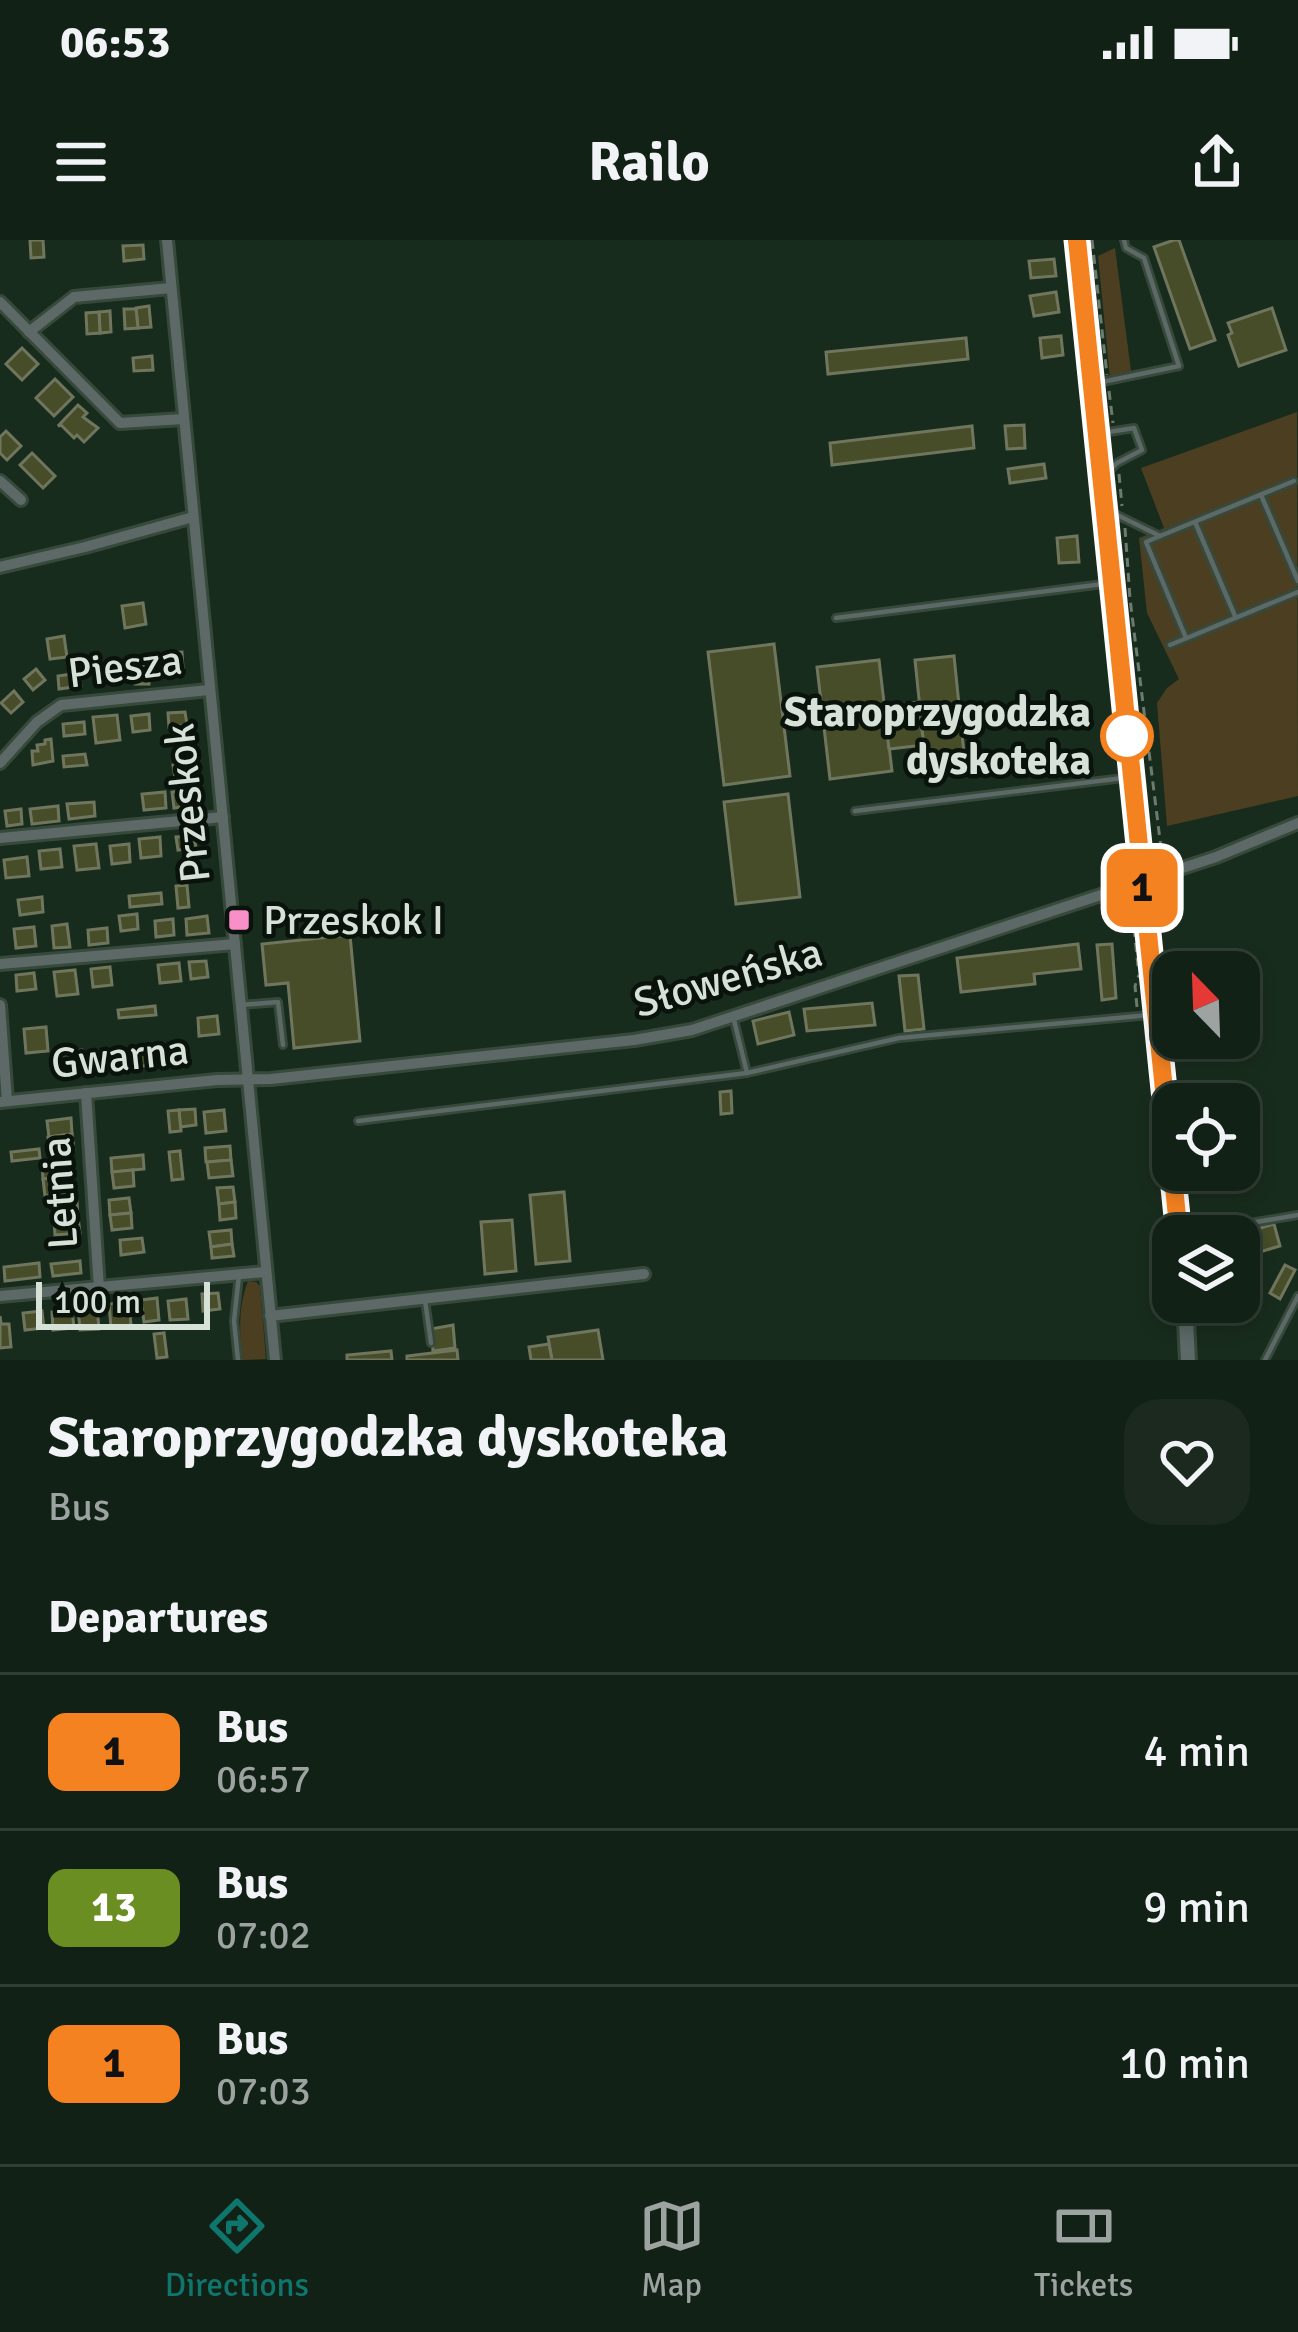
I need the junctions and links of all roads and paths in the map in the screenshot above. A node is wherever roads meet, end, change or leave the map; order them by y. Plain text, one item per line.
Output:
1 (167, 240) edge
2 (1124, 240) edge
3 (1085, 241) edge
4 (171, 288) junction
5 (0, 302) edge
6 (29, 332) junction
7 (1100, 383) junction
8 (183, 419) junction
9 (1114, 432) junction
10 (1096, 433) junction
11 (1118, 463) junction
12 (1101, 479) junction
13 (0, 481) edge
14 (1294, 482) dead end
15 (1261, 495) junction
16 (21, 500) dead end
17 (1104, 508) junction
18 (193, 517) junction
19 (1124, 518) junction
20 (1195, 522) junction
21 (1160, 536) junction
22 (0, 566) edge
23 (1298, 581) edge
24 (1111, 584) junction
25 (1298, 592) edge
26 (836, 618) dead end
27 (1236, 618) junction
28 (1186, 638) junction
29 (1170, 645) dead end
30 (209, 690) junction
31 (0, 763) edge
32 (1131, 777) junction
33 (855, 811) dead end
34 (223, 818) junction
35 (1298, 823) edge
36 (0, 838) edge
37 (1164, 873) junction
38 (1142, 880) junction
39 (235, 944) junction
40 (0, 964) edge
41 (1152, 976) edge
42 (0, 1005) edge
43 (240, 1005) junction
44 (1152, 1014) edge
45 (733, 1016) junction
46 (283, 1045) dead end
47 (1161, 1059) edge
48 (747, 1073) junction
49 (247, 1080) junction
50 (86, 1093) junction
51 (3, 1101) edge
52 (358, 1121) dead end
53 (1177, 1215) edge
54 (1298, 1215) edge
55 (1260, 1221) edge
56 (266, 1272) junction
57 (644, 1274) dead end
58 (239, 1275) junction
59 (99, 1288) junction
60 (1298, 1296) edge
61 (0, 1297) edge
62 (425, 1300) junction
63 (270, 1316) junction
64 (1186, 1323) edge
65 (430, 1343) dead end
66 (238, 1360) edge
67 (275, 1360) edge
68 (1188, 1360) edge
69 (1264, 1360) edge

1 - 4 street, Przeskok
2 - 7 lane
3 - 7 street
3 - 7 path
4 - 6 street
4 - 8 street, Przeskok
5 - 6 street
6 - 8 street
7 - 9 path
7 - 10 street
8 - 18 street, Przeskok
9 - 10 lane
9 - 11 lane
10 - 12 street
11 - 12 lane
11 - 19 path
12 - 17 street
13 - 16 street
14 - 15 lane
15 - 20 lane
15 - 23 lane
17 - 19 lane
17 - 24 street
18 - 22 street
18 - 30 street, Przeskok
19 - 21 lane
19 - 37 path
20 - 21 lane
20 - 27 lane
21 - 28 lane
24 - 26 lane
24 - 32 street
25 - 27 lane
27 - 28 lane
28 - 29 lane
30 - 31 street, Piesza
30 - 34 street, Przeskok
32 - 33 lane
32 - 38 street
34 - 36 street
34 - 39 street, Przeskok
35 - 37 street, Słoweńska
37 - 38 street, Słoweńska
38 - 41 street
38 - 45 street, Słoweńska
39 - 40 street
39 - 43 street, Przeskok
42 - 51 street
43 - 46 lane
43 - 49 street, Przeskok
44 - 48 lane
45 - 48 lane
45 - 49 street, Słoweńska
47 - 53 street
48 - 52 lane
49 - 50 street, Gwarna
49 - 56 street, Przeskok
50 - 51 street, Gwarna
50 - 59 street, Letnia
54 - 55 lane
56 - 58 street
56 - 63 street, Przeskok
57 - 62 street
58 - 59 street
58 - 66 lane
59 - 61 street
60 - 69 lane
62 - 63 street
62 - 65 lane
63 - 67 street, Przeskok
64 - 68 street

